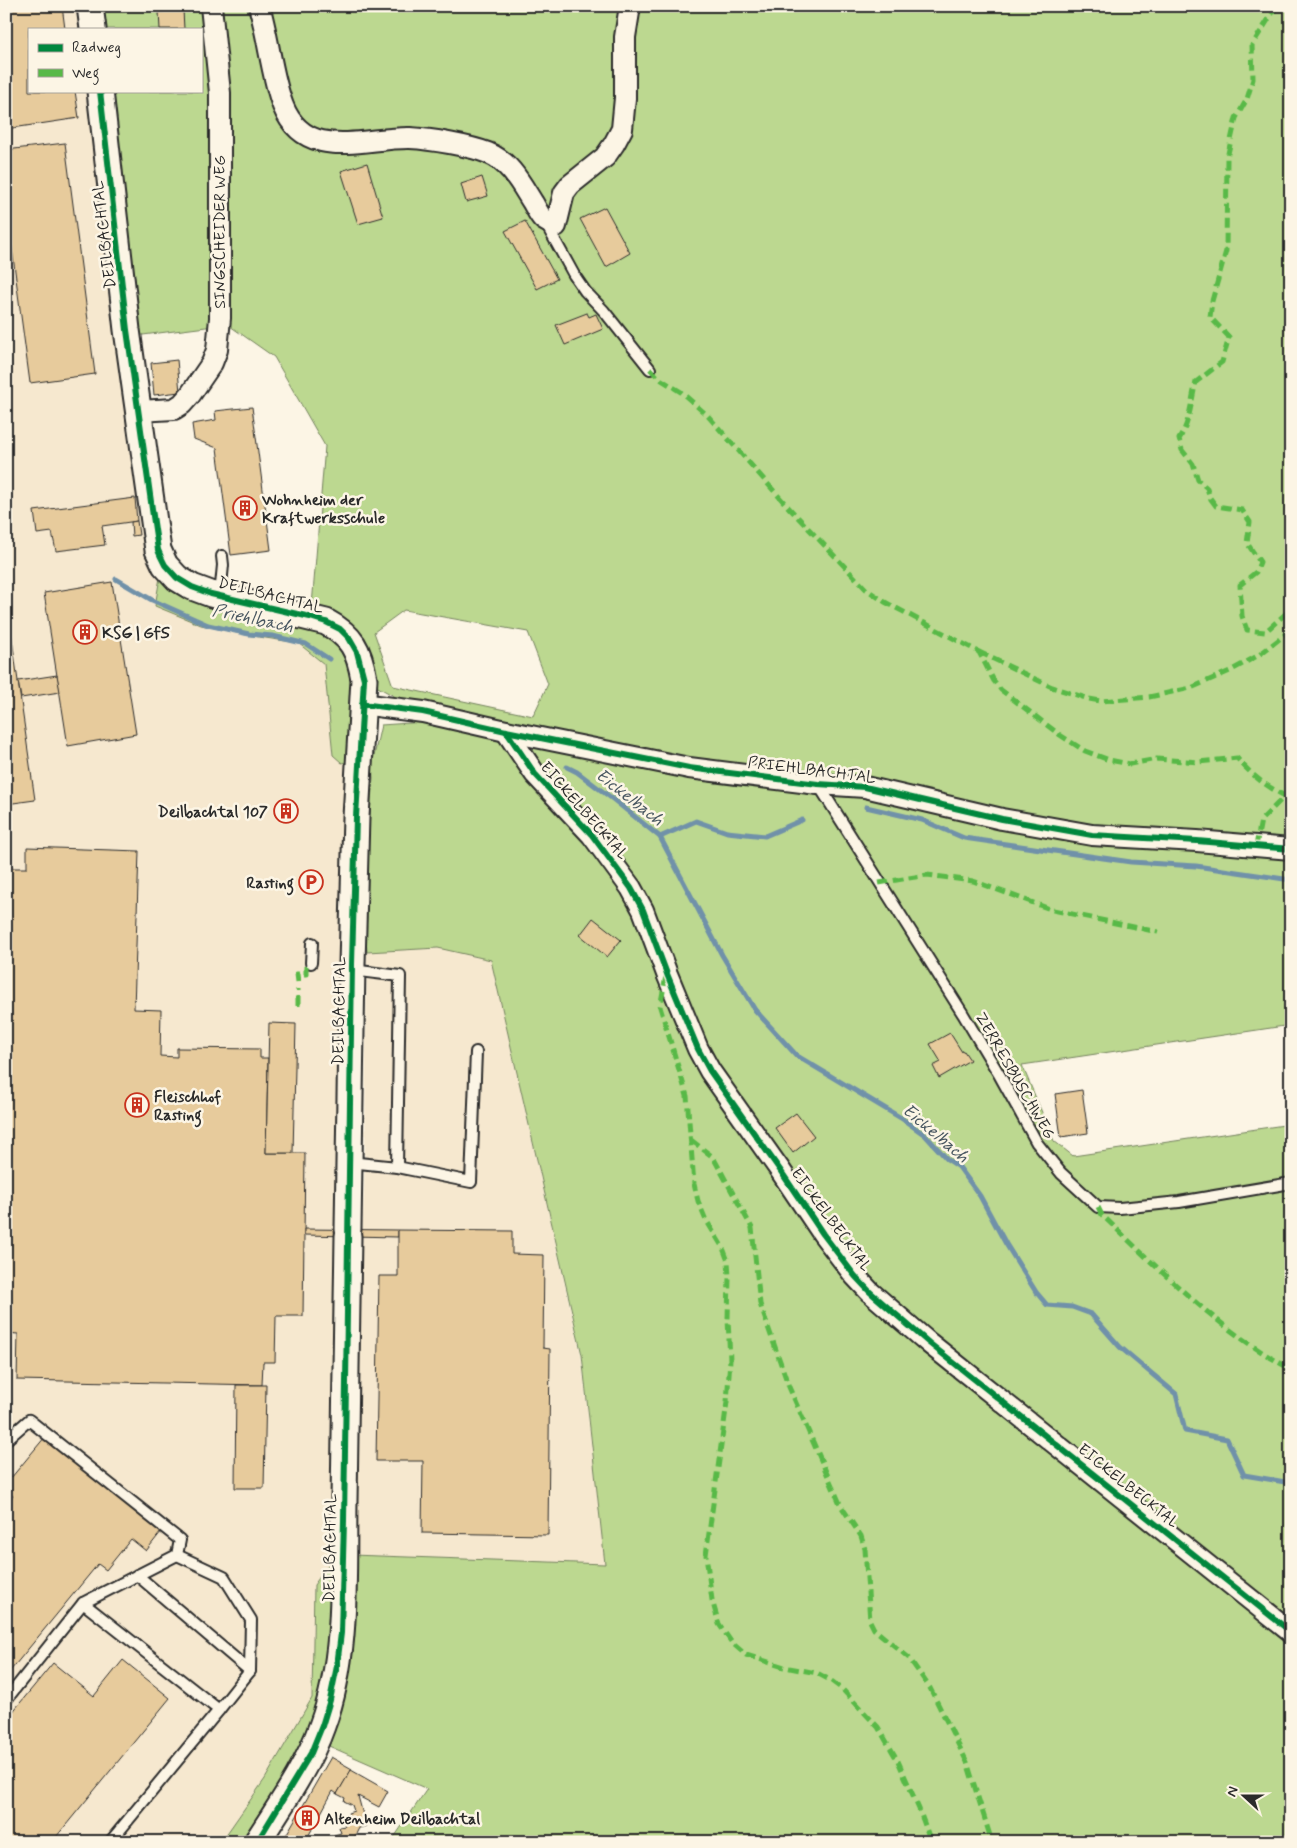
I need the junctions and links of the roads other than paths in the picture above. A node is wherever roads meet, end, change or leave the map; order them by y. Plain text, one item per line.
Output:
1 (90, 6) edge
2 (211, 6) edge
3 (259, 6) edge
4 (630, 6) edge
5 (93, 28) edge
6 (100, 92) edge
7 (542, 219) junction
8 (650, 369) dead end
9 (139, 411) junction
10 (222, 556) dead end
11 (220, 596) junction
12 (362, 704) junction
13 (506, 731) junction
14 (818, 784) junction
15 (1291, 849) edge
16 (312, 943) dead end
17 (311, 963) dead end
18 (352, 970) junction
19 (476, 1052) dead end
20 (350, 1162) junction
21 (397, 1168) junction
22 (1291, 1183) edge
23 (6, 1440) edge
24 (177, 1555) junction
25 (137, 1575) junction
26 (83, 1603) junction
27 (1291, 1632) edge
28 (250, 1671) junction
29 (6, 1700) edge
30 (219, 1710) junction
31 (110, 1842) edge
32 (257, 1842) edge

1 - 5 street
2 - 9 street, SINGSCHEIDER WEG
3 - 7 street
4 - 7 street
6 - 9 street, DEILBACHTAL
7 - 8 lane
9 - 11 street, DEILBACHTAL
10 - 11 lane
11 - 12 street, DEILBACHTAL
12 - 13 street, PRIEHLBACHTAL
12 - 18 street, DEILBACHTAL
13 - 14 street, PRIEHLBACHTAL
13 - 27 street, EICKELBECKTAL
14 - 15 street, PRIEHLBACHTAL
14 - 22 lane, ZERRESBUSCHWEG
16 - 17 lane
18 - 20 street, DEILBACHTAL
18 - 21 lane
19 - 21 lane
20 - 21 lane
20 - 32 street, DEILBACHTAL
23 - 24 lane
24 - 25 lane
24 - 28 lane
25 - 26 lane
25 - 28 lane
26 - 29 lane
26 - 30 lane
28 - 30 lane
30 - 31 lane

